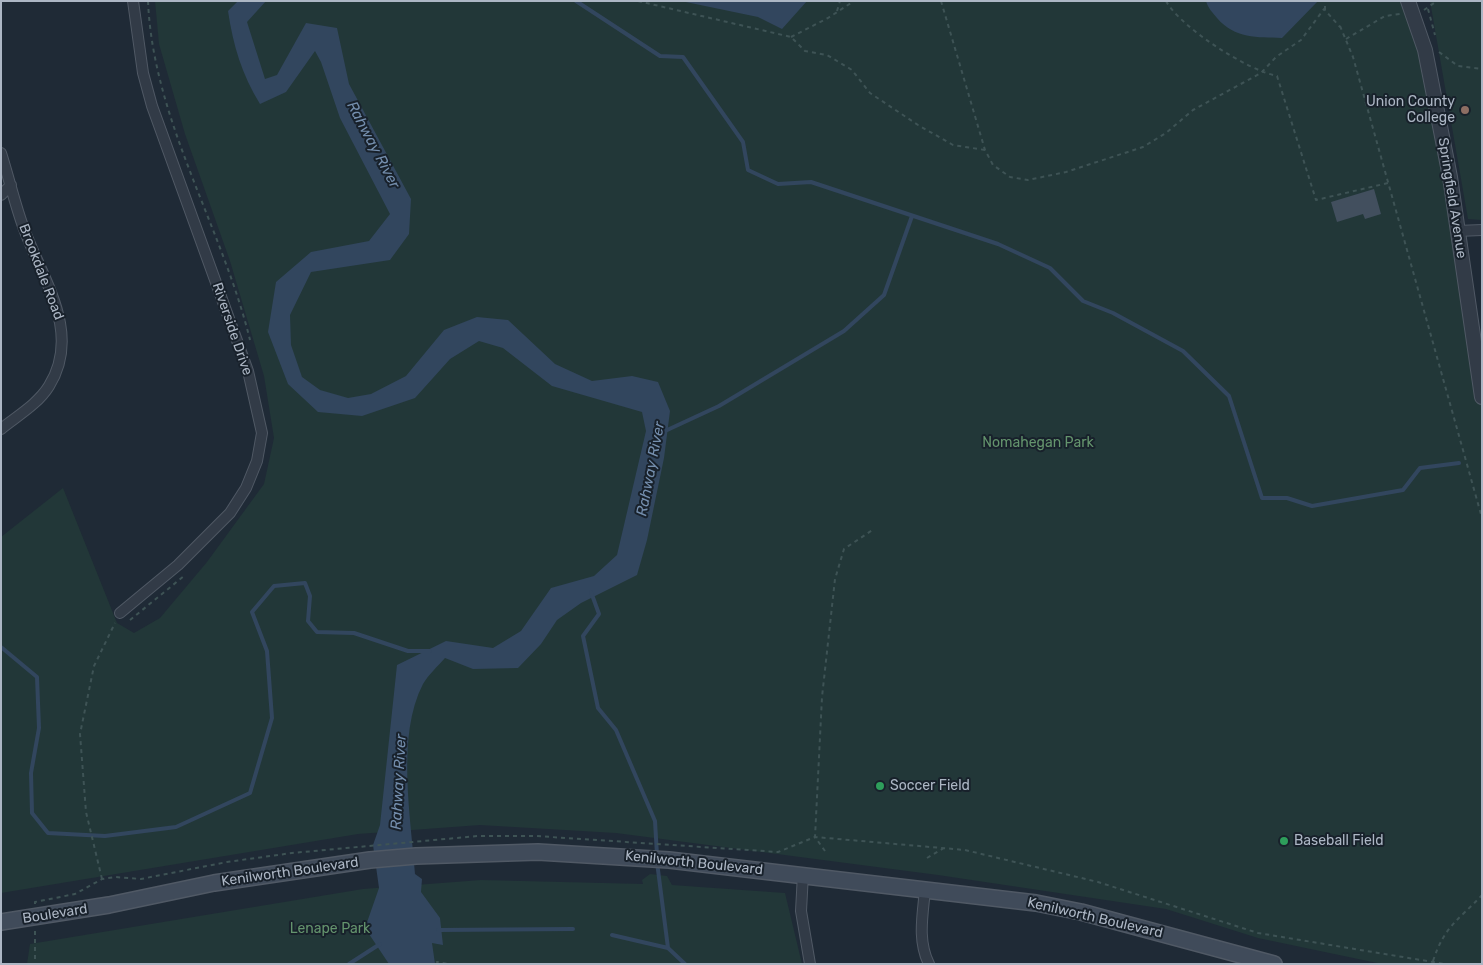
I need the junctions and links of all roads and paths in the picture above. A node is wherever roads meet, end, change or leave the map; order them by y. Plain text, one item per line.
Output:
1 (133, 1) edge
2 (148, 1) edge
3 (638, 1) edge
4 (840, 1) edge
5 (854, 1) edge
6 (942, 1) edge
7 (1166, 1) edge
8 (1325, 1) edge
9 (1437, 1) edge
10 (1410, 7) edge
11 (1324, 9) junction
12 (836, 13) junction
13 (790, 36) junction
14 (1435, 36) dead end
15 (1346, 39) junction
16 (1437, 44) dead end
17 (1482, 69) edge
18 (1261, 73) junction
19 (986, 150) junction
20 (1, 153) edge
21 (1389, 183) junction
22 (11, 185) junction
23 (1, 195) edge
24 (1482, 230) edge
25 (1458, 231) junction
26 (251, 344) dead end
27 (1482, 397) edge
28 (1, 429) edge
29 (1482, 518) edge
30 (874, 529) dead end
31 (185, 574) dead end
32 (120, 614) junction
33 (815, 837) junction
34 (416, 848) junction
35 (944, 848) junction
36 (647, 850) junction
37 (825, 851) dead end
38 (670, 853) junction
39 (927, 858) dead end
40 (803, 874) junction
41 (102, 879) junction
42 (924, 889) junction
43 (1482, 895) edge
44 (35, 902) dead end
45 (109, 906) joint
46 (1, 922) edge
47 (35, 932) dead end
48 (1433, 961) junction
49 (35, 964) edge
50 (438, 964) edge
51 (448, 964) edge
52 (810, 964) edge
53 (929, 964) edge
54 (1274, 964) edge
55 (1445, 964) edge

1 - 32 street, Riverside Drive
2 - 26 path
3 - 13 path
4 - 12 path
5 - 12 path
6 - 19 path
7 - 18 path
8 - 11 path
9 - 14 path
10 - 15 path
10 - 25 street, Springfield Avenue
11 - 15 path
11 - 18 path
12 - 13 path
13 - 19 path
15 - 21 path
16 - 17 path
18 - 19 path
18 - 21 path
20 - 22 street, Brookdale Road
21 - 29 path
22 - 23 street
22 - 28 street, Brookdale Road
24 - 25 street
25 - 27 street, Springfield Avenue
30 - 33 path
31 - 32 path
32 - 41 path
33 - 35 path
33 - 37 path
33 - 38 path
34 - 36 main road, Kenilworth Boulevard
34 - 36 path
34 - 41 path
34 - 45 main road, Kenilworth Boulevard
35 - 39 path
35 - 48 path
36 - 38 main road, Kenilworth Boulevard
36 - 38 path
38 - 40 main road, Kenilworth Boulevard
40 - 42 main road, Kenilworth Boulevard
40 - 52 street
41 - 44 path
42 - 53 street
42 - 54 main road, Kenilworth Boulevard
43 - 48 path
45 - 46 main road, Boulevard
47 - 49 path
48 - 55 path
50 - 51 path

